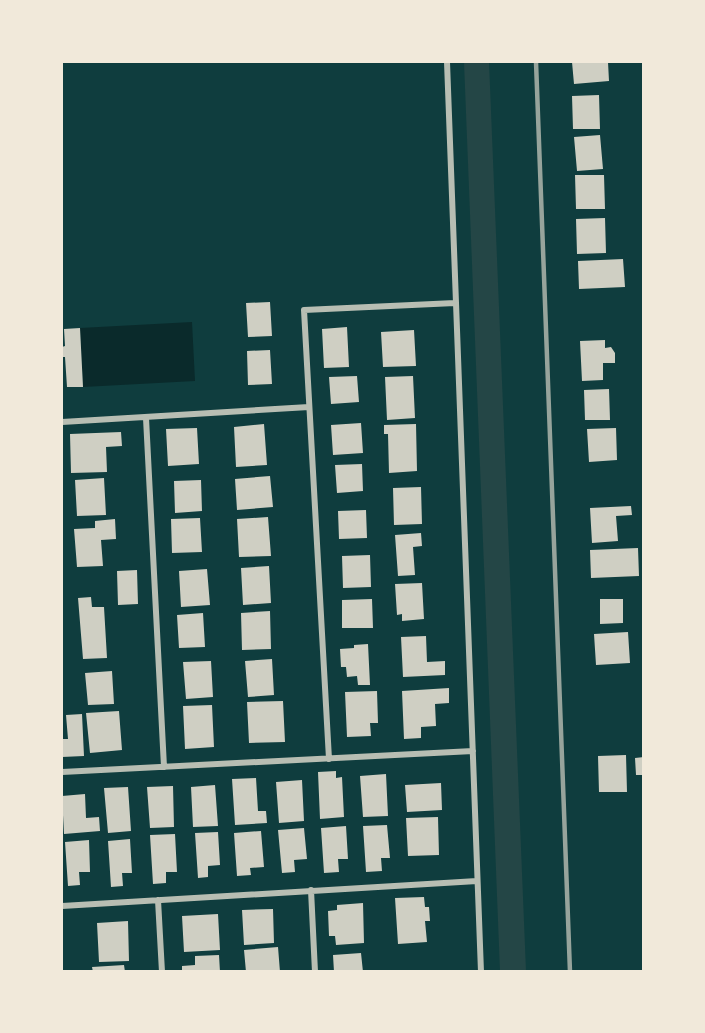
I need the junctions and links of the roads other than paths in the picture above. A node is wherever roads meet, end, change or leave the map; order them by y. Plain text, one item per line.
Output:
1 (447, 62) edge
2 (455, 303) junction
3 (309, 407) junction
4 (146, 418) junction
5 (62, 422) edge
6 (473, 752) junction
7 (329, 759) junction
8 (164, 766) junction
9 (62, 772) edge
10 (477, 881) junction
11 (311, 890) junction
12 (158, 900) junction
13 (62, 906) edge
14 (162, 972) edge
15 (315, 972) edge
16 (481, 972) edge

1 - 2 street
2 - 3 street
2 - 6 street
3 - 4 street
3 - 7 street
4 - 5 street
4 - 8 street
6 - 7 street
6 - 10 street
7 - 8 street
8 - 9 street
10 - 11 street
10 - 16 street
11 - 12 street
11 - 15 street
12 - 13 street
12 - 14 street

